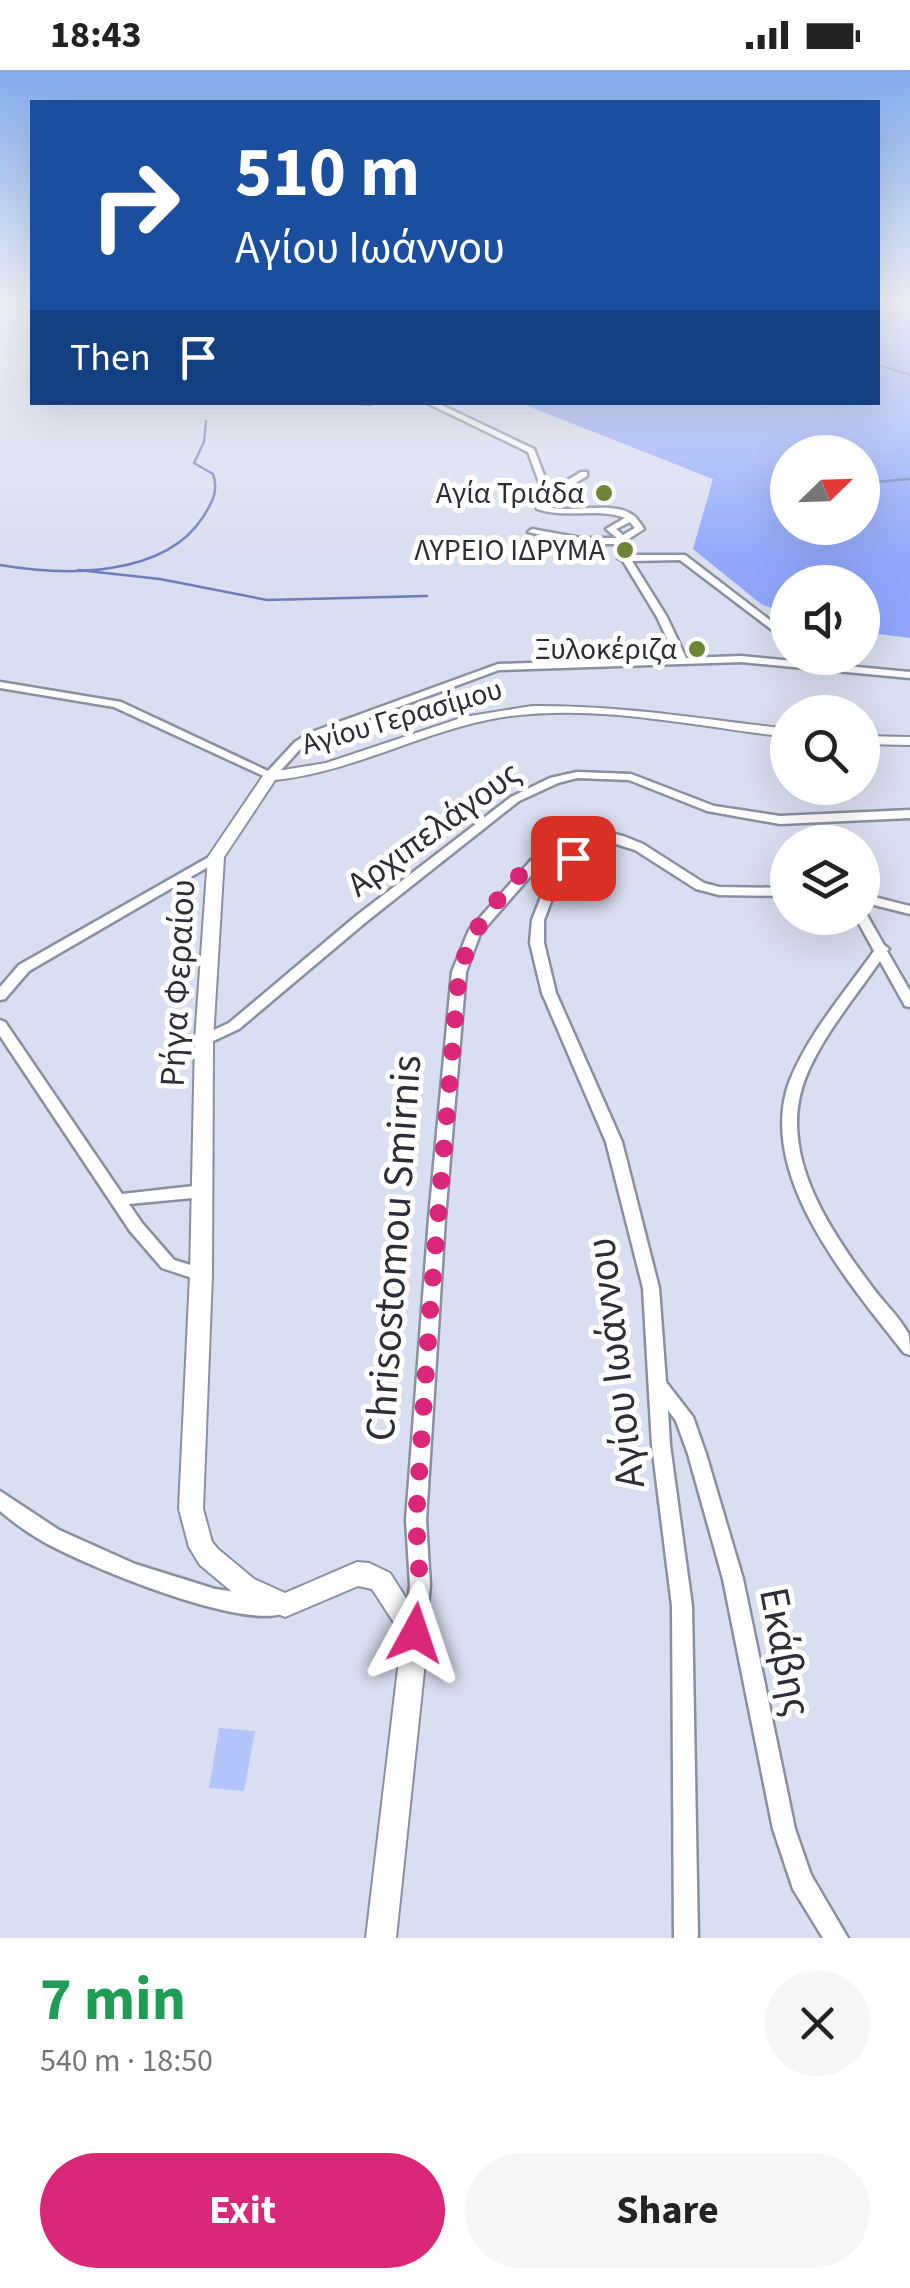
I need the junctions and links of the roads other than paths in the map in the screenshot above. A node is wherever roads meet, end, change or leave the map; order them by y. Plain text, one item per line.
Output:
1 (434, 405) edge
2 (584, 474) dead end
3 (548, 496) junction
4 (632, 518) junction
5 (532, 532) dead end
6 (621, 540) junction
7 (623, 558) junction
8 (770, 625) edge
9 (682, 660) junction
10 (770, 661) edge
11 (880, 673) edge
12 (910, 675) edge
13 (0, 685) edge
14 (770, 731) edge
15 (880, 741) edge
16 (910, 742) edge
17 (270, 776) junction
18 (910, 814) edge
19 (619, 839) junction
20 (216, 857) junction
21 (770, 892) edge
22 (880, 902) edge
23 (910, 910) edge
24 (873, 935) edge
25 (882, 949) junction
26 (0, 996) edge
27 (910, 1003) edge
28 (0, 1025) edge
29 (204, 1040) junction
30 (203, 1191) junction
31 (116, 1200) junction
32 (201, 1275) junction
33 (910, 1348) edge
34 (656, 1382) junction
35 (0, 1499) edge
36 (285, 1605) junction
37 (415, 1633) junction
38 (381, 1938) edge
39 (686, 1938) edge
40 (836, 1938) edge

1 - 3 street
2 - 3 street
3 - 4 street
4 - 6 street
4 - 6 street
5 - 6 street
6 - 7 street
7 - 8 street
7 - 9 street
9 - 10 street, Ρήγα Φεραίου
9 - 17 street, Ρήγα Φεραίου
11 - 12 street, Ρήγα Φεραίου
13 - 17 street
14 - 17 street, Αγίου Γερασίμου
15 - 16 street
17 - 20 street, Ρήγα Φεραίου
18 - 29 street, Αρχιπελάγους
19 - 21 street
19 - 34 street, Αγίου Ιωάννου
19 - 37 street, Chrisostomou Smirnis
20 - 26 street
20 - 29 street, Ρήγα Φεραίου
22 - 23 street
24 - 25 street
25 - 27 street
25 - 33 street
28 - 31 street
29 - 30 street, Ρήγα Φεραίου
30 - 31 street
30 - 32 street, Ρήγα Φεραίου
31 - 32 street
32 - 36 street, Ρήγα Φεραίου
34 - 39 street, Αγίου Ιωάννου
34 - 40 street, Εκάβης
35 - 36 street
36 - 37 street
37 - 38 street, Chrisostomou Smirnis

